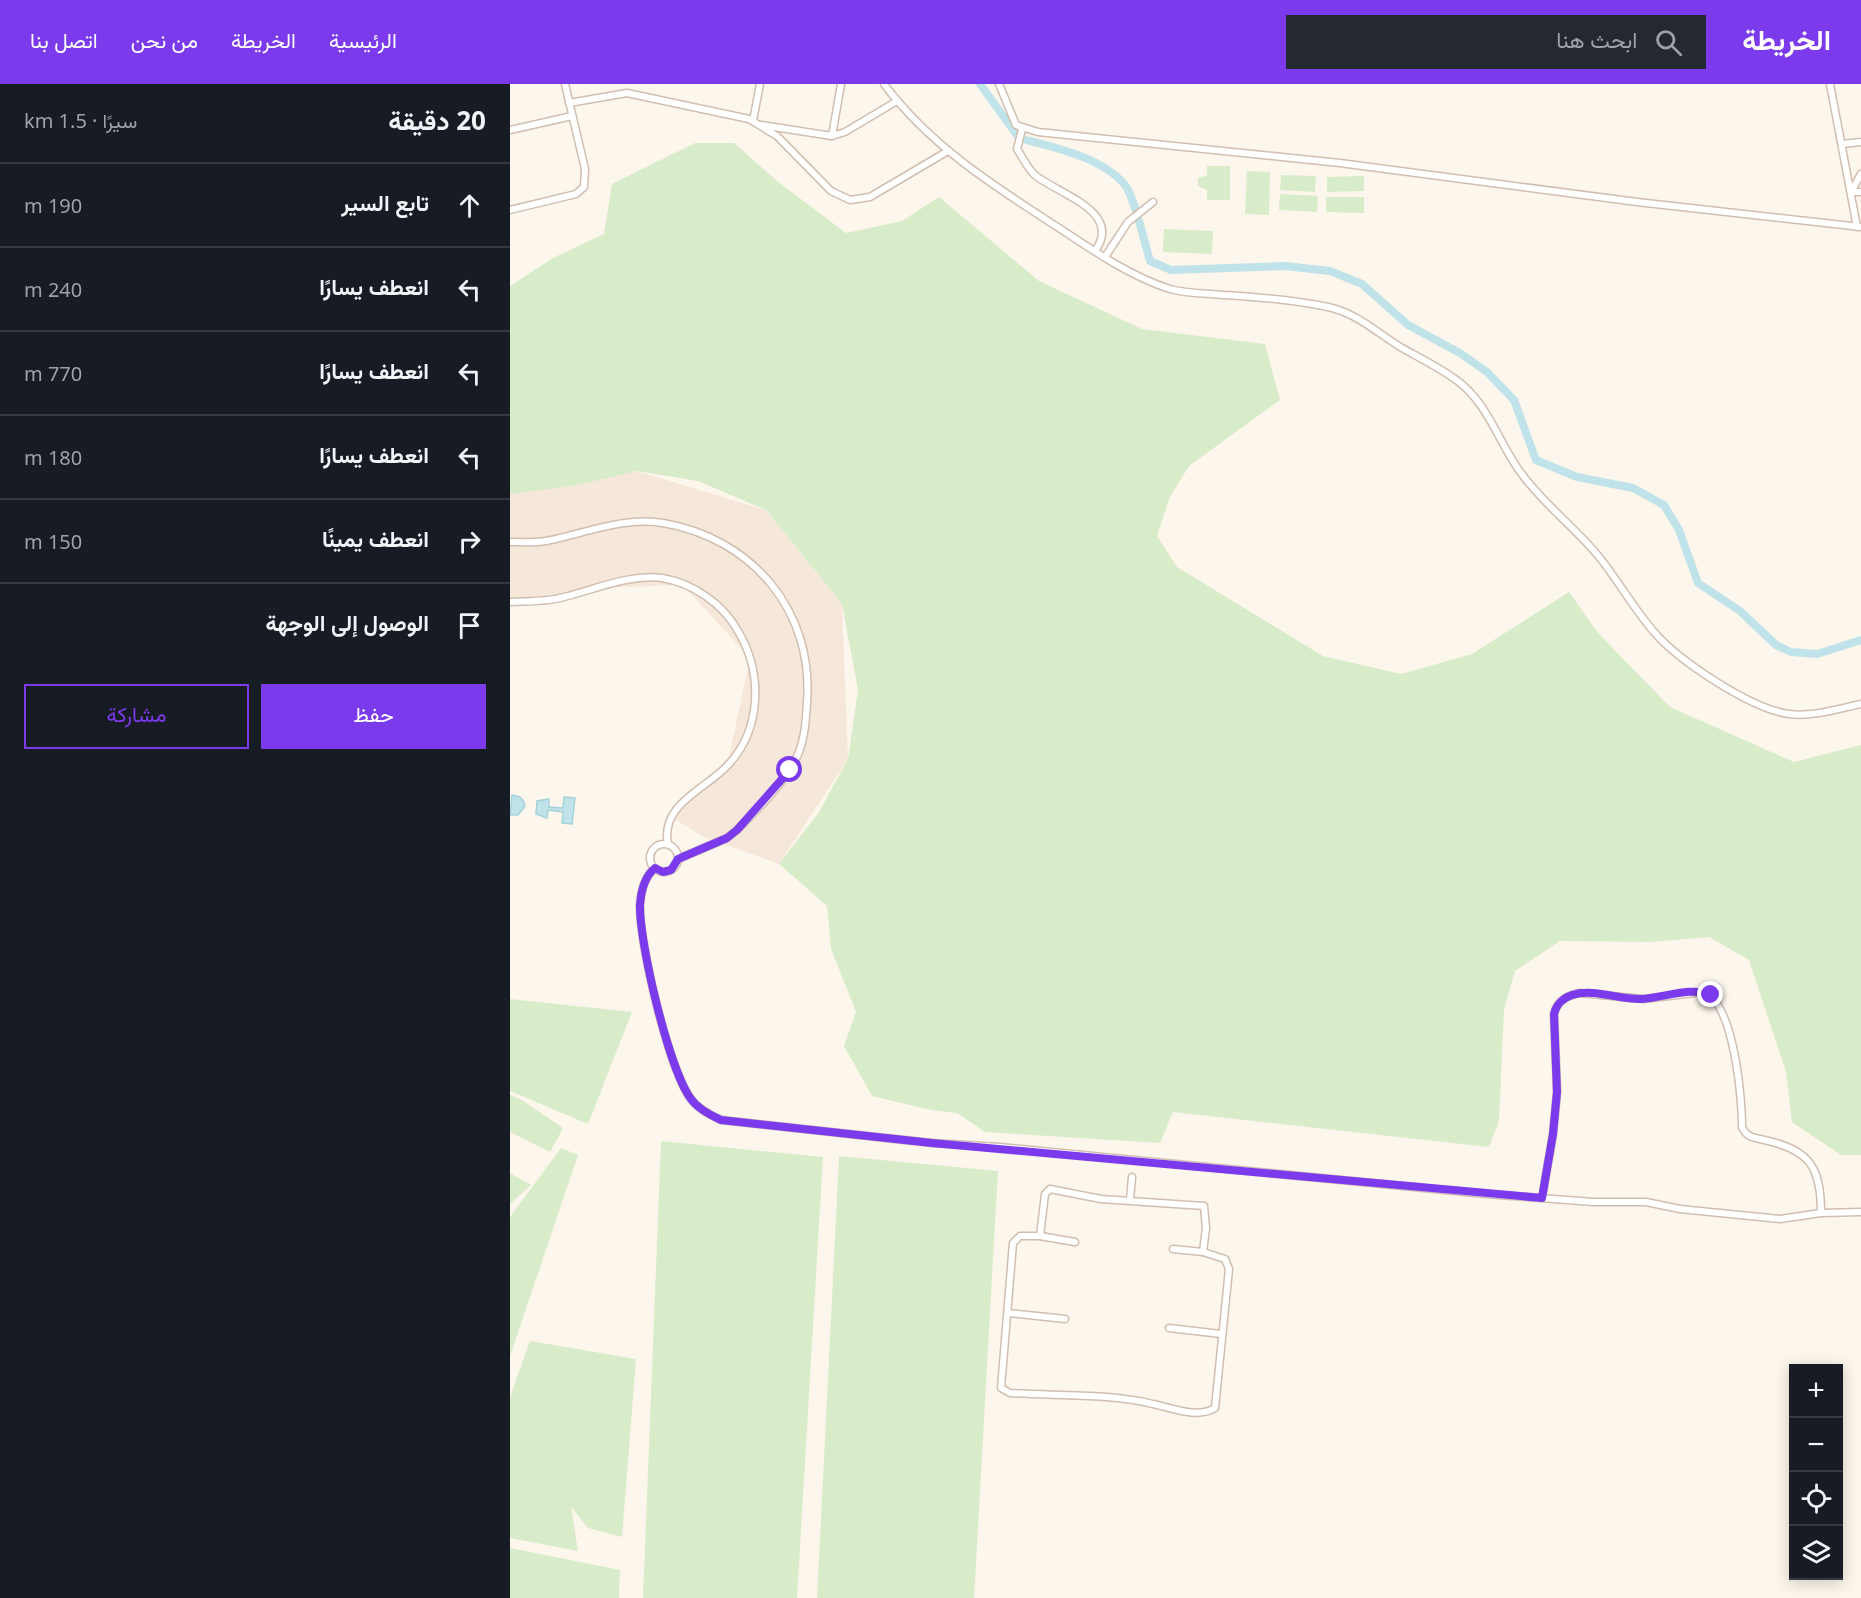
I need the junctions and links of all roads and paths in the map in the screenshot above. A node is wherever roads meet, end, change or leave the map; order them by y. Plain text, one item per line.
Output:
1 (565, 84) edge
2 (760, 84) edge
3 (841, 84) edge
4 (884, 84) edge
5 (999, 84) edge
6 (1830, 84) edge
7 (897, 101) junction
8 (569, 103) junction
9 (572, 116) junction
10 (756, 123) junction
11 (1022, 129) junction
12 (510, 130) edge
13 (832, 136) junction
14 (1861, 142) edge
15 (1842, 144) junction
16 (948, 151) junction
17 (1861, 174) edge
18 (1851, 192) junction
19 (1861, 192) edge
20 (1153, 202) dead end
21 (510, 210) edge
22 (1859, 227) edge
23 (1095, 251) junction
24 (1105, 257) junction
25 (510, 542) edge
26 (510, 602) edge
27 (1861, 704) edge
28 (668, 844) junction
29 (678, 859) junction
30 (655, 868) junction
31 (1132, 1177) dead end
32 (1542, 1198) junction
33 (1130, 1200) junction
34 (1861, 1212) edge
35 (1821, 1213) junction
36 (1040, 1236) junction
37 (1076, 1242) dead end
38 (1173, 1249) dead end
39 (1203, 1252) junction
40 (1008, 1313) junction
41 (1065, 1319) dead end
42 (1169, 1328) dead end
43 (1221, 1334) junction

1 - 8 street
2 - 10 street
3 - 13 street
4 - 7 street
5 - 11 street
6 - 15 street
7 - 13 street
7 - 16 street
8 - 9 street
8 - 10 street
9 - 12 street
9 - 21 street
10 - 13 street
10 - 16 street
11 - 22 street
11 - 23 street
14 - 15 street
15 - 18 street
16 - 23 street
17 - 18 street
18 - 19 street
18 - 22 street
20 - 24 street
23 - 24 street
24 - 27 street
25 - 29 street
26 - 28 street
28 - 29 street
28 - 30 street
29 - 30 street
30 - 32 street
31 - 33 street
32 - 35 street
32 - 35 street
33 - 36 street
33 - 39 street
34 - 35 street
36 - 37 street
36 - 40 street
38 - 39 street
39 - 43 street
40 - 41 street
40 - 43 street
42 - 43 street

